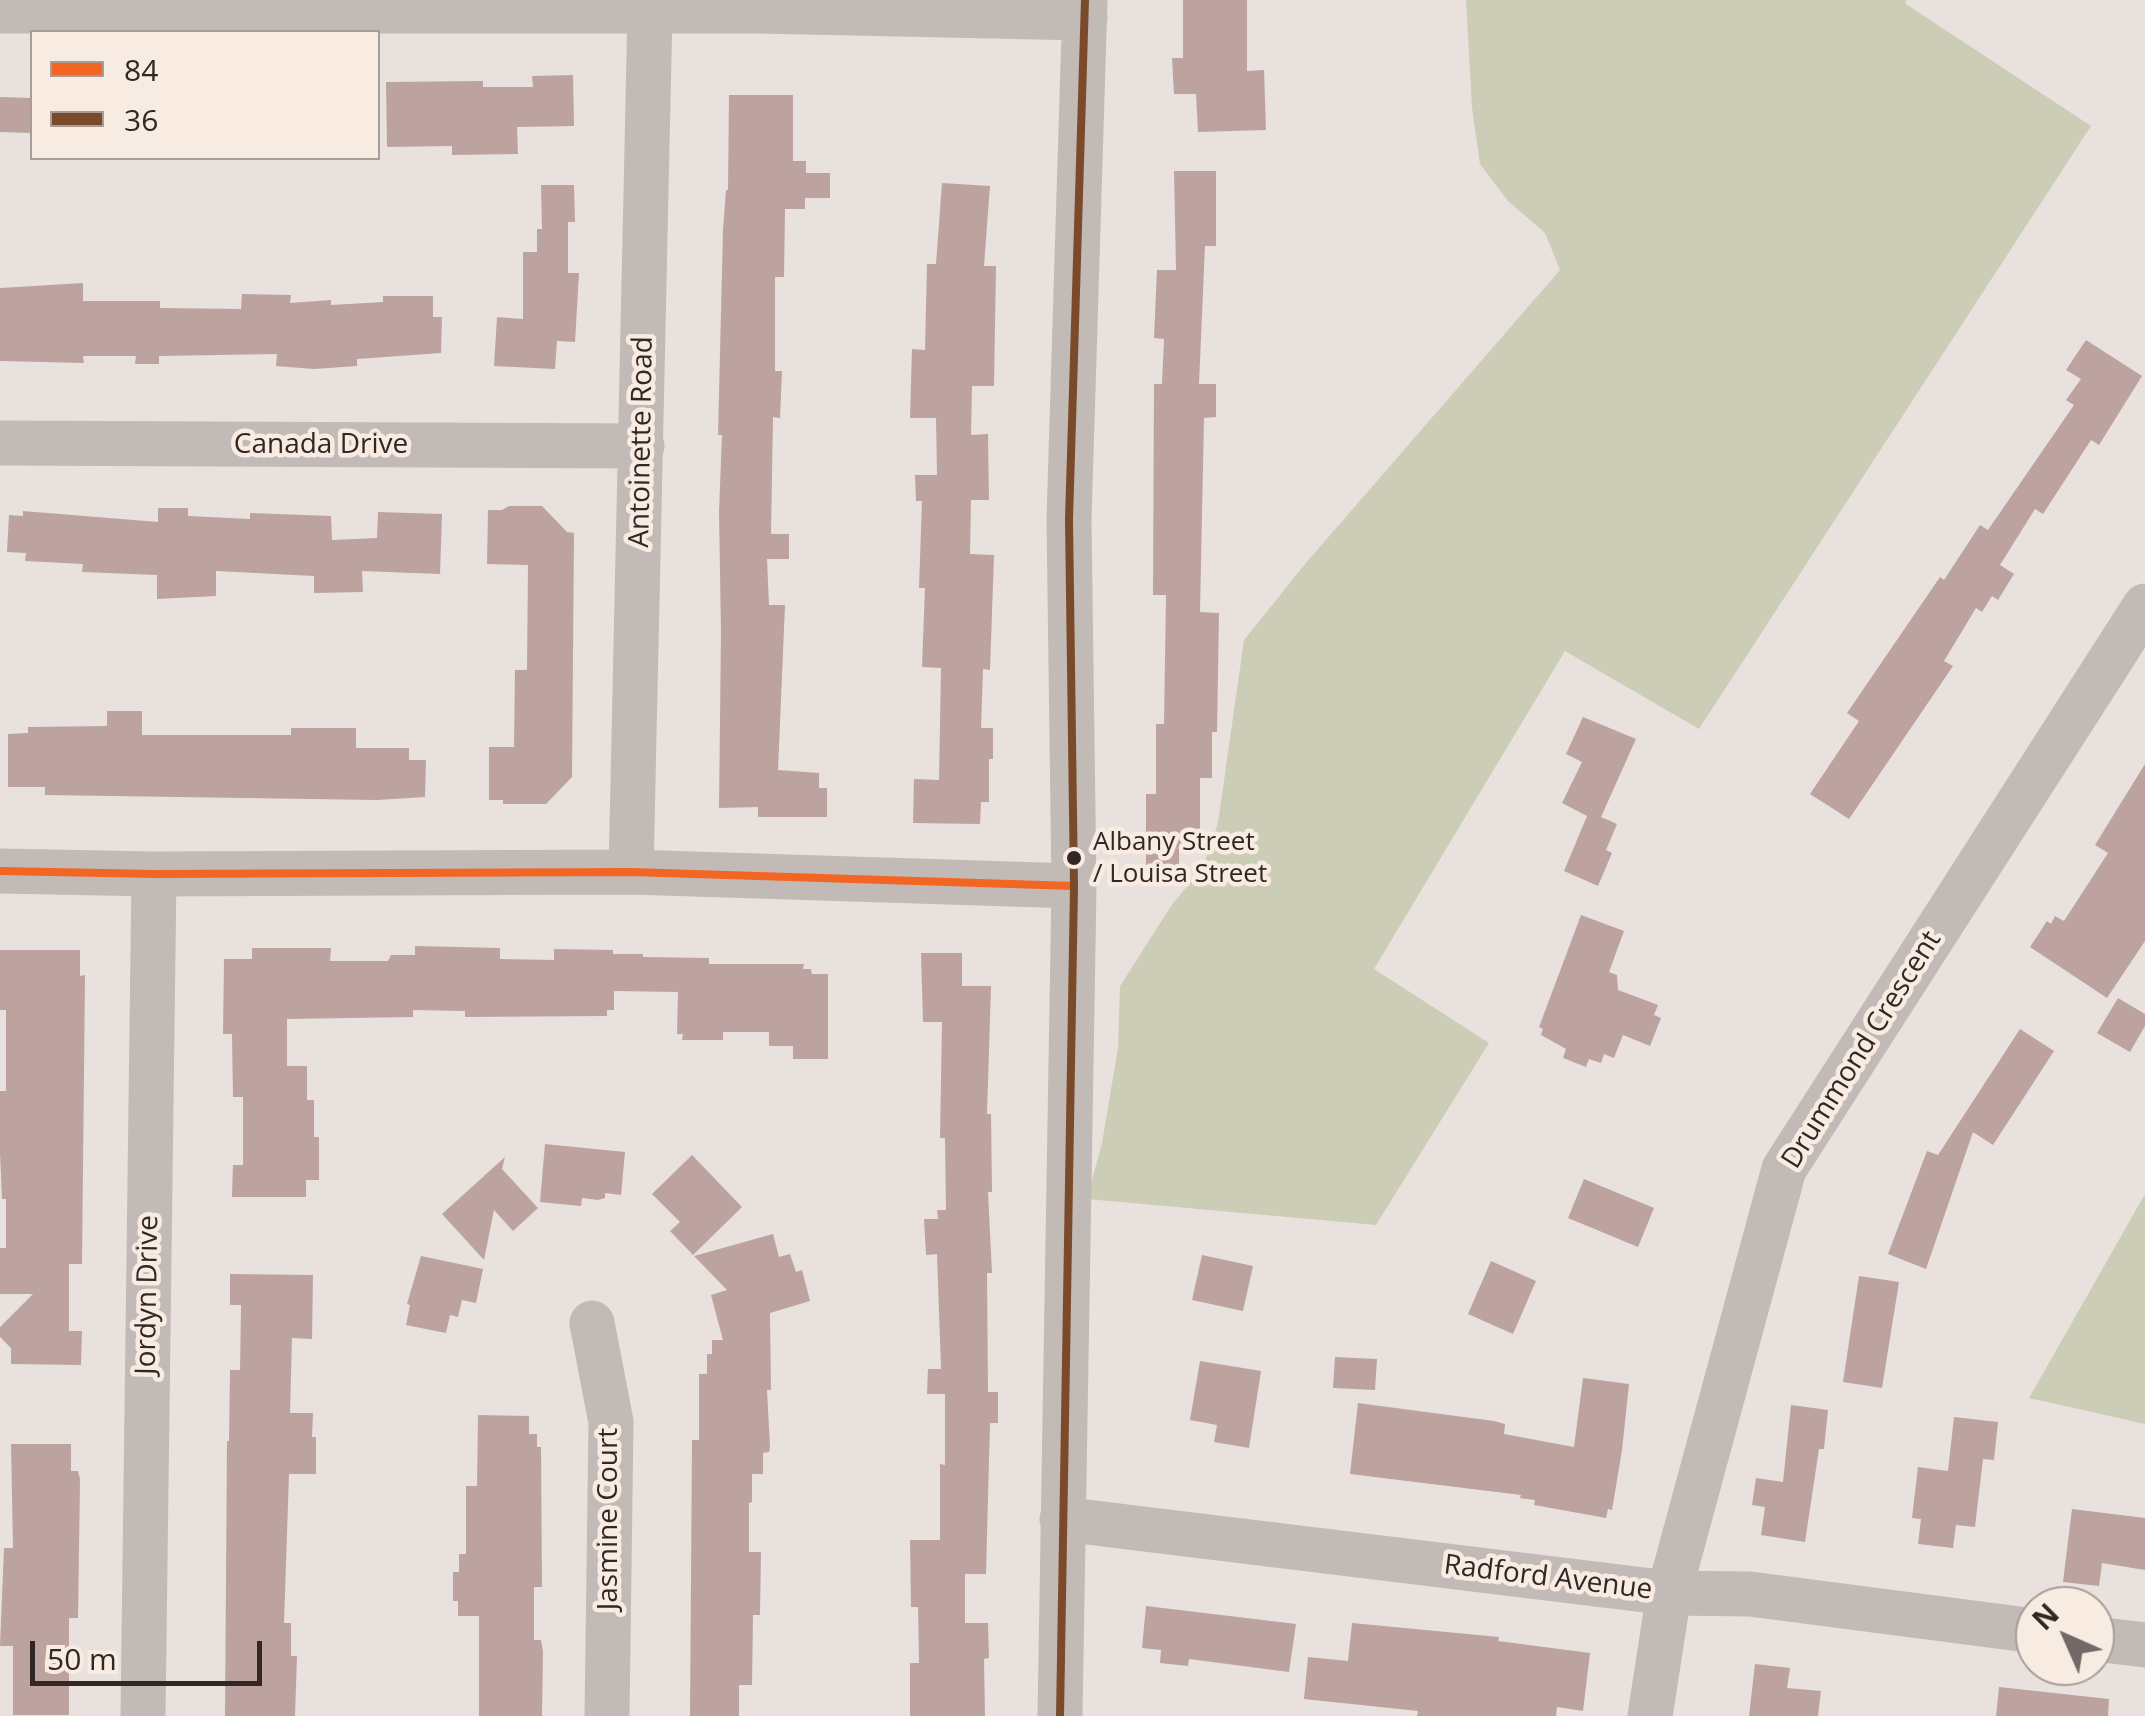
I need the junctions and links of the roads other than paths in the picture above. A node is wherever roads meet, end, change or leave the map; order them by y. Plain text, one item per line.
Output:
1 (758, 5) edge
2 (279, 6) edge
3 (1085, 9) edge
4 (0, 11) edge
5 (650, 11) junction
6 (0, 443) edge
7 (642, 446) junction
8 (2145, 606) edge
9 (0, 870) edge
10 (631, 872) junction
11 (154, 874) junction
12 (1074, 886) junction
13 (592, 1323) dead end
14 (1062, 1519) junction
15 (1669, 1593) junction
16 (2015, 1628) edge
17 (2115, 1641) edge
18 (2145, 1645) edge
19 (143, 1716) edge
20 (608, 1716) edge
21 (1060, 1716) edge
22 (1650, 1716) edge

1 - 3 street
1 - 5 street
2 - 4 street
2 - 5 street
3 - 12 street
5 - 7 street, Antoinette Road
6 - 7 street, Canada Drive
7 - 10 street, Antoinette Road
8 - 15 street, Drummond Crescent
9 - 11 street
10 - 11 street
10 - 12 street
11 - 19 street, Jordyn Drive
12 - 14 street
13 - 20 street, Jasmine Court
14 - 15 street, Radford Avenue
14 - 21 street
15 - 16 street, Radford Avenue
15 - 22 street, Drummond Crescent
17 - 18 street

